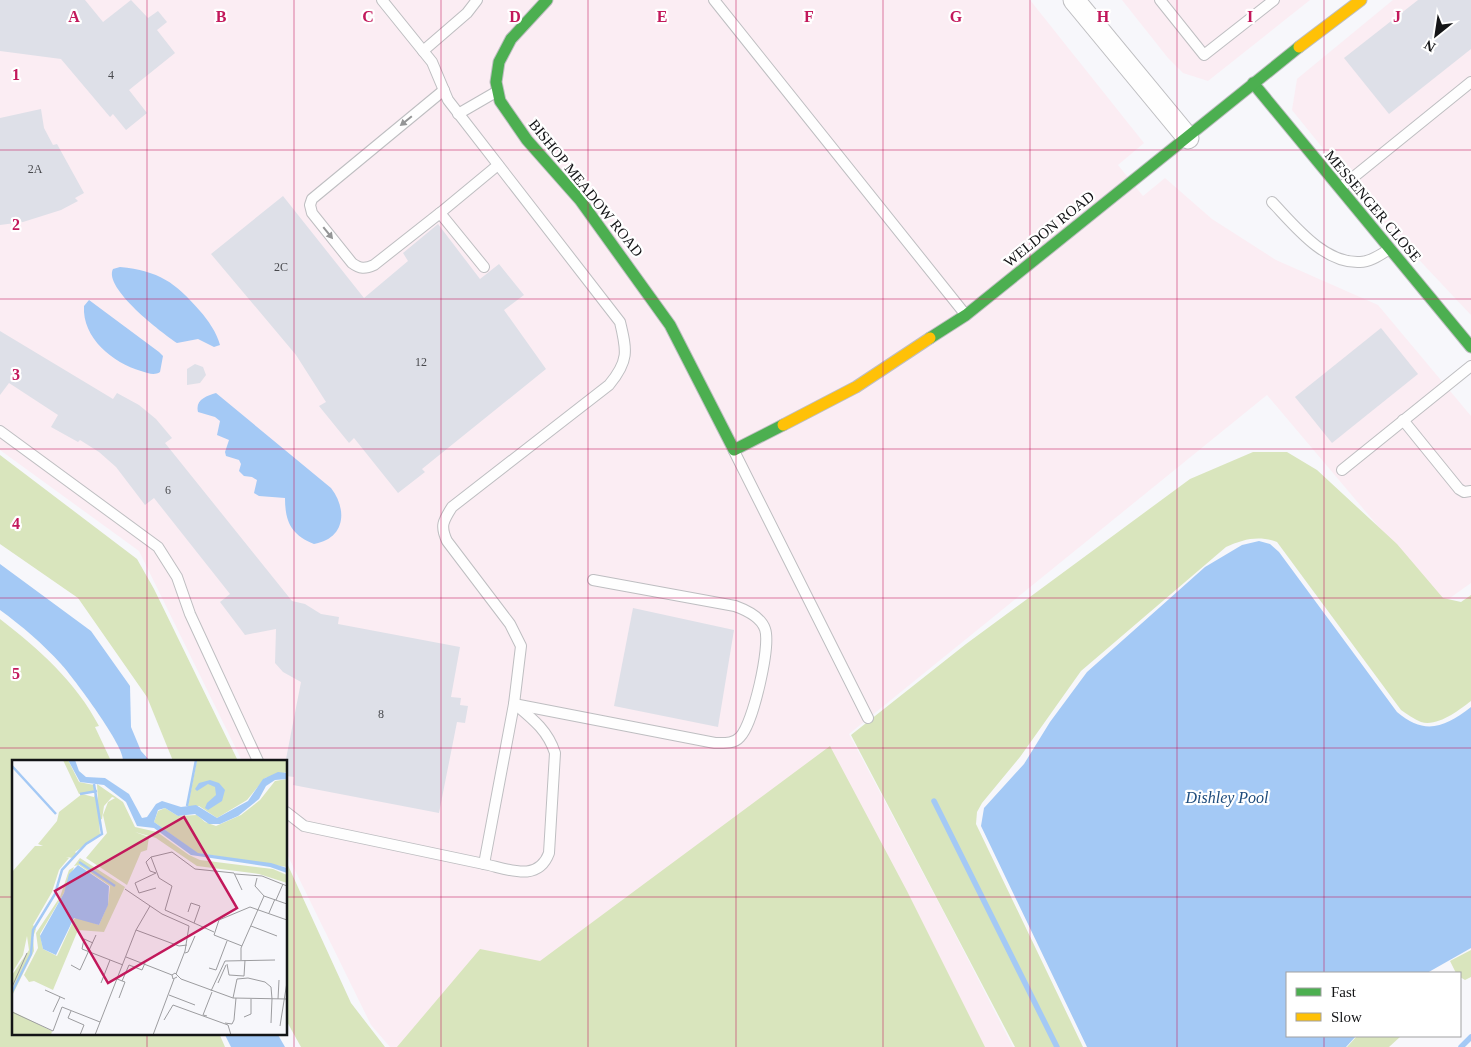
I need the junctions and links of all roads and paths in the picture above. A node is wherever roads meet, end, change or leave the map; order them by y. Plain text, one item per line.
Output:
1 (382, 0) edge
2 (477, 0) edge
3 (714, 0) edge
4 (1074, 0) edge
5 (1160, 0) edge
6 (1274, 0) edge
7 (1361, 0) edge
8 (544, 1) edge
9 (422, 51) junction
10 (1471, 82) edge
11 (1253, 83) junction
12 (444, 90) junction
13 (498, 92) junction
14 (458, 114) junction
15 (1188, 138) junction
16 (498, 165) junction
17 (1339, 189) junction
18 (1272, 202) dead end
19 (440, 213) junction
20 (1389, 249) junction
21 (484, 267) dead end
22 (966, 315) junction
23 (1471, 347) edge
24 (1471, 366) edge
25 (1404, 420) junction
26 (0, 431) edge
27 (734, 450) junction
28 (1342, 470) dead end
29 (1471, 491) edge
30 (593, 580) dead end
31 (514, 704) junction
32 (868, 718) dead end
33 (258, 760) edge
34 (288, 814) edge
35 (484, 864) junction

1 - 9 lane
2 - 9 lane
3 - 22 lane
4 - 15 street
5 - 6 lane
7 - 11 street, WELDON ROAD
8 - 13 street, BISHOP MEADOW ROAD
9 - 12 lane
10 - 17 lane
11 - 15 street, WELDON ROAD
11 - 17 street, MESSENGER CLOSE
12 - 14 lane
12 -> 19 lane
13 - 14 lane
13 - 27 street, BISHOP MEADOW ROAD
14 - 16 lane
15 - 22 street, WELDON ROAD
16 - 19 lane
16 - 31 lane
17 - 20 street, MESSENGER CLOSE
18 - 20 lane
19 - 21 lane
20 - 23 street, MESSENGER CLOSE
22 - 27 street, WELDON ROAD
24 - 25 lane
25 - 28 lane
25 - 29 lane
26 - 33 lane
27 - 32 lane
30 - 31 lane
31 - 35 lane
31 - 35 lane
34 - 35 lane

